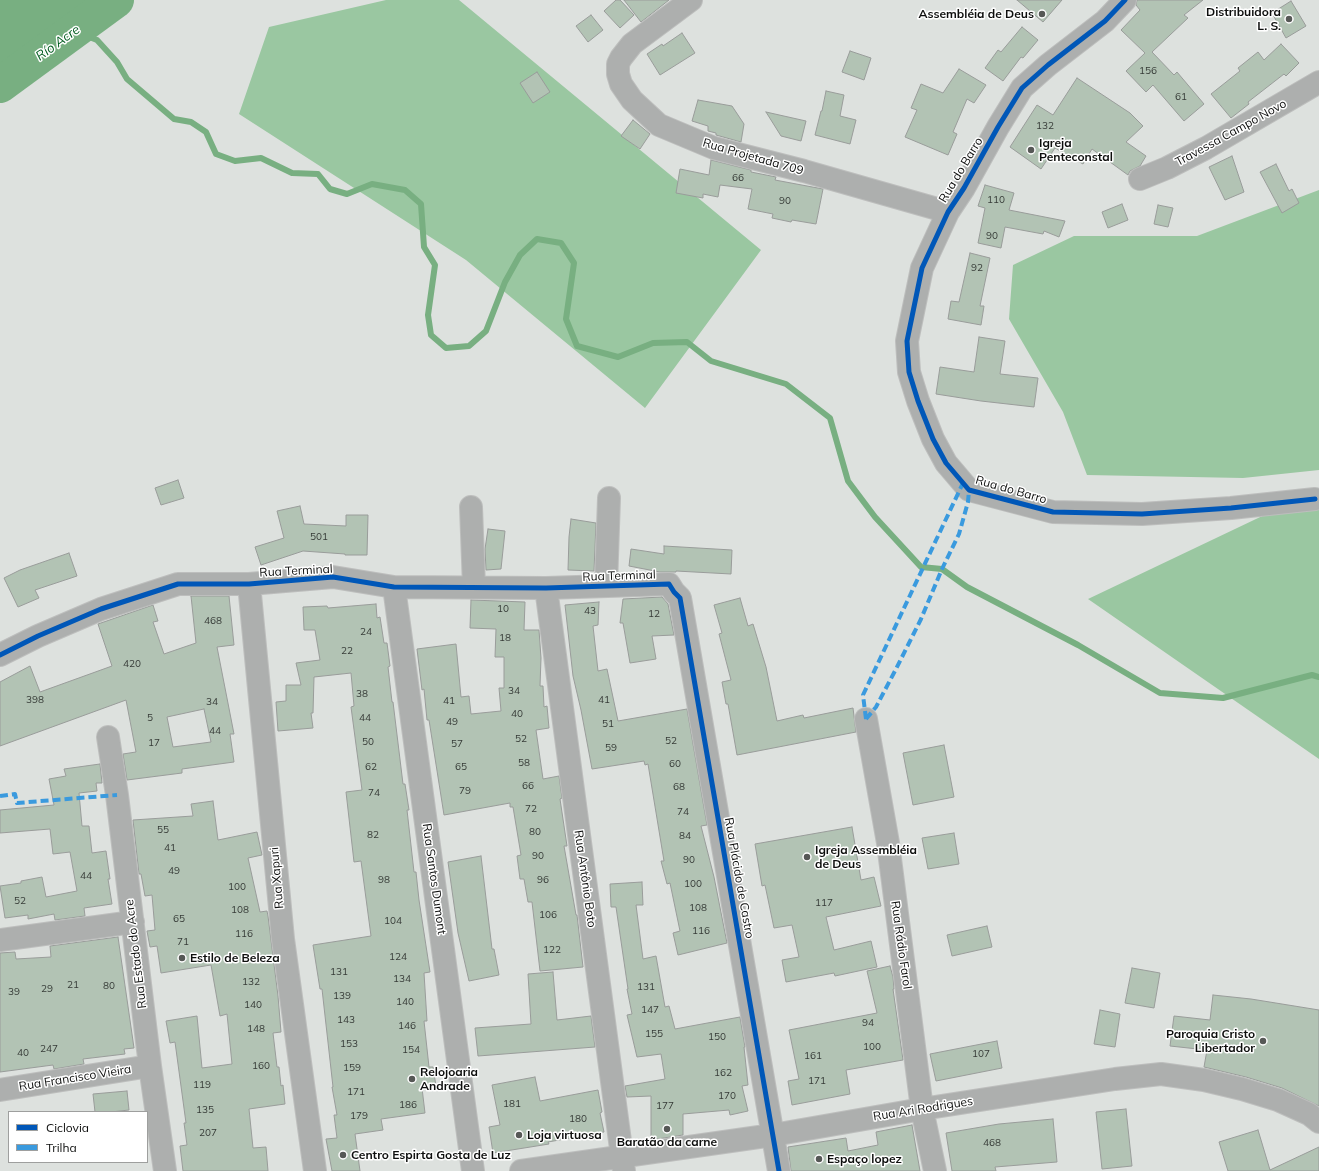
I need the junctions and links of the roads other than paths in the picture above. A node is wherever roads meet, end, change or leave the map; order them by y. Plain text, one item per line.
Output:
1 (691, 0) edge
2 (1125, 0) edge
3 (1319, 82) edge
4 (1140, 179) dead end
5 (948, 212) junction
6 (609, 498) dead end
7 (1315, 499) dead end
8 (471, 507) dead end
9 (249, 584) junction
10 (606, 586) junction
11 (394, 587) junction
12 (474, 587) junction
13 (546, 588) junction
14 (674, 592) joint
15 (0, 655) edge
16 (866, 719) dead end
17 (108, 737) dead end
18 (133, 922) junction
19 (0, 940) edge
20 (150, 1066) junction
21 (0, 1090) edge
22 (922, 1109) junction
23 (1319, 1122) edge
24 (773, 1135) junction
25 (623, 1163) edge
26 (166, 1171) edge
27 (315, 1171) edge
28 (473, 1171) edge
29 (521, 1171) edge
30 (779, 1171) edge
31 (935, 1171) edge

1 - 5 street, Rua Projetada 709
2 - 5 street, Rua do Barro
3 - 4 street, Travessa Campo Novo
5 - 7 street, Rua do Barro
6 - 10 street
8 - 12 street
9 - 11 street, Rua Terminal
9 - 15 street, Rua Terminal
9 - 27 street, Rua Xapuri
10 - 13 street, Rua Terminal
10 - 14 street, Rua Terminal
11 - 12 street, Rua Terminal
11 - 28 street, Rua Santos Dumont
12 - 13 street, Rua Terminal
13 - 25 street, Rua Antônio Boto
14 - 24 street, Rua Plácido de Castro
16 - 22 street, Rua Rádio Farol
17 - 18 street, Rua Estado do Acre
18 - 19 street
18 - 20 street, Rua Estado do Acre
20 - 21 street, Rua Francisco Vieira
20 - 26 street, Rua Estado do Acre
22 - 23 street, Rua Ari Rodrigues
22 - 24 street, Rua Ari Rodrigues
22 - 31 street, Rua Rádio Farol
24 - 25 street, Rua Ari Rodrigues
24 - 30 street, Rua Plácido de Castro
25 - 29 street, Rua Ari Rodrigues

